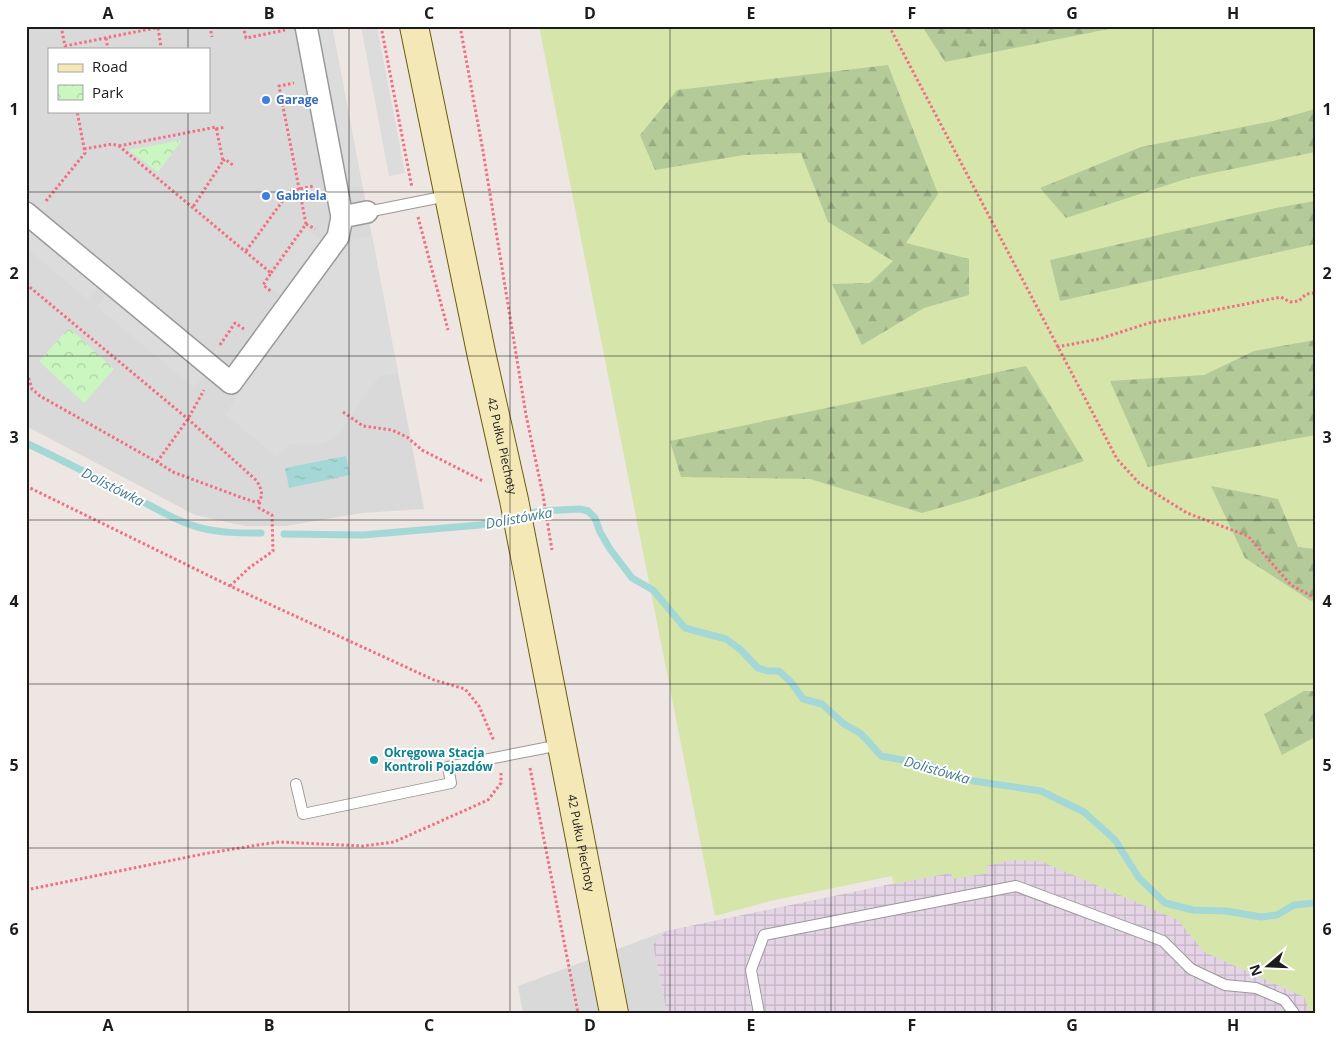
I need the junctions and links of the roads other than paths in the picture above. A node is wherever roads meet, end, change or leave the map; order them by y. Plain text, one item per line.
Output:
1 (414, 26) edge
2 (298, 28) edge
3 (448, 196) junction
4 (367, 212) joint
5 (29, 216) edge
6 (342, 217) junction
7 (561, 745) junction
8 (296, 784) dead end
9 (614, 1013) edge
10 (760, 1013) edge
11 (1294, 1013) edge

1 - 3 street, 42 Pułku Piechoty
2 - 6 street
3 - 4 lane
3 - 7 street, 42 Pułku Piechoty
4 - 6 street
5 - 6 street
7 - 8 lane
7 - 9 street, 42 Pułku Piechoty
10 - 11 lane

